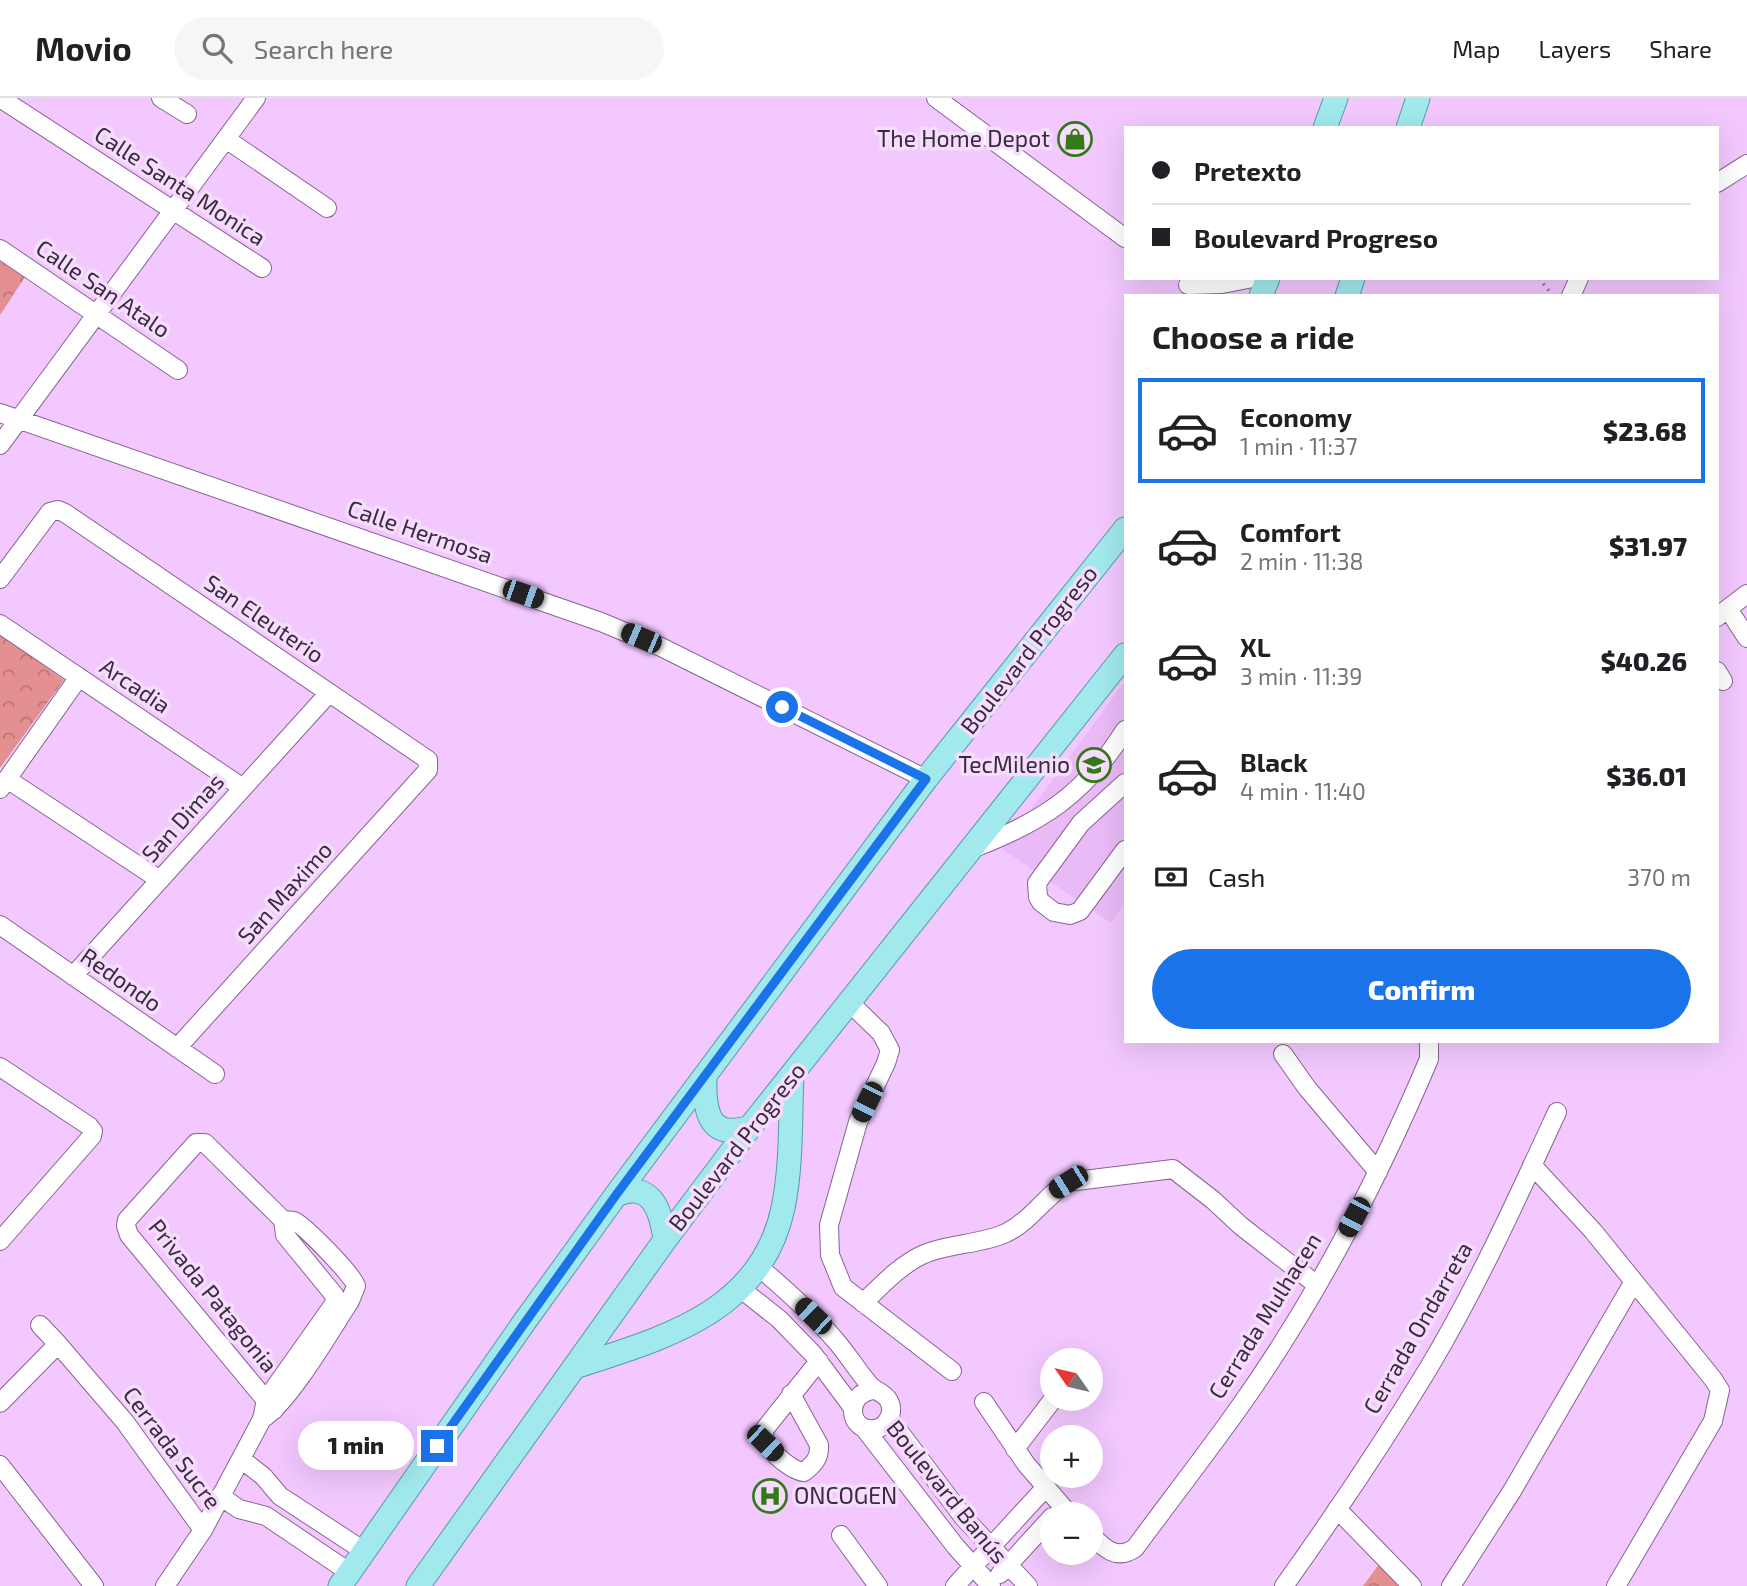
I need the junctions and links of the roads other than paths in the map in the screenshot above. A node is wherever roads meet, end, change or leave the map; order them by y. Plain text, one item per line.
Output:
1 (0, 98) edge
2 (161, 98) edge
3 (256, 98) edge
4 (936, 98) edge
5 (1336, 98) edge
6 (1418, 98) edge
7 (187, 114) dead end
8 (1326, 126) edge
9 (1409, 126) edge
10 (226, 139) junction
11 (1747, 164) edge
12 (1719, 182) edge
13 (327, 208) dead end
14 (172, 211) junction
15 (1124, 237) edge
16 (0, 249) edge
17 (262, 268) dead end
18 (1243, 280) edge
19 (1188, 286) edge
20 (97, 314) junction
21 (178, 370) dead end
22 (0, 412) edge
23 (19, 420) junction
24 (0, 445) edge
25 (1124, 530) edge
26 (0, 579) edge
27 (1747, 594) edge
28 (1724, 613) edge
29 (0, 624) edge
30 (1747, 638) edge
31 (1124, 656) edge
32 (79, 677) junction
33 (329, 693) junction
34 (1123, 740) edge
35 (428, 770) joint
36 (926, 779) junction
37 (4, 784) edge
38 (243, 788) junction
39 (1121, 795) edge
40 (974, 848) junction
41 (1124, 851) edge
42 (160, 880) junction
43 (0, 925) edge
44 (74, 976) junction
45 (850, 1003) junction
46 (1429, 1043) edge
47 (177, 1048) junction
48 (1283, 1054) dead end
49 (0, 1067) edge
50 (215, 1074) dead end
51 (792, 1075) junction
52 (705, 1077) junction
53 (1557, 1112) dead end
54 (750, 1127) junction
55 (1532, 1165) junction
56 (1378, 1172) junction
57 (616, 1195) junction
58 (283, 1220) junction
59 (664, 1240) junction
60 (0, 1241) edge
61 (759, 1267) junction
62 (1633, 1283) junction
63 (1317, 1285) junction
64 (356, 1286) junction
65 (741, 1289) junction
66 (335, 1296) junction
67 (863, 1303) junction
68 (40, 1325) dead end
69 (58, 1344) junction
70 (818, 1361) junction
71 (575, 1367) junction
72 (952, 1371) dead end
73 (874, 1391) junction
74 (792, 1394) dead end
75 (984, 1402) dead end
76 (0, 1403) edge
77 (853, 1408) junction
78 (267, 1410) junction
79 (1044, 1411) edge
80 (889, 1418) junction
81 (864, 1428) junction
82 (1015, 1449) junction
83 (241, 1459) junction
84 (0, 1465) edge
85 (1040, 1482) edge
86 (1045, 1488) joint
87 (220, 1496) junction
88 (280, 1496) junction
89 (1053, 1502) edge
90 (1337, 1509) junction
91 (266, 1516) junction
92 (203, 1530) junction
93 (1040, 1532) edge
94 (841, 1535) dead end
95 (1103, 1546) edge
96 (990, 1548) junction
97 (364, 1551) junction
98 (973, 1566) junction
99 (1007, 1566) junction
100 (344, 1579) edge
101 (869, 1582) edge
102 (94, 1586) edge
103 (165, 1586) edge
104 (418, 1586) edge
105 (955, 1586) edge
106 (990, 1586) edge
107 (1028, 1586) edge
108 (1283, 1586) edge
109 (1412, 1586) edge
110 (1451, 1586) edge
111 (1616, 1586) edge

1 - 14 street, Calle Santa Monica
2 - 7 street
3 - 10 street
4 - 15 street
5 - 8 main road
6 - 9 main road
10 - 13 street
10 - 14 street
11 - 12 street
14 - 17 street, Calle Santa Monica
14 - 20 street
16 - 20 street, Calle San Atalo
18 - 19 street
20 - 21 street, Calle San Atalo
20 - 23 street
22 - 23 street, Calle Hermosa
23 - 24 street
23 - 36 street, Calle Hermosa
25 - 36 main road, Boulevard Progreso
26 - 33 street, San Eleuterio
27 - 28 street
28 - 30 street
29 - 32 street, Arcadia
31 - 40 main road, Boulevard Progreso
32 - 37 street
32 - 38 street, Arcadia
33 - 35 street, San Eleuterio
33 - 38 street, San Dimas
34 - 40 street
35 - 47 street, San Maximo
36 - 52 main road, Boulevard Progreso
37 - 42 street
38 - 42 street, San Dimas
39 - 41 street
40 - 45 main road, Boulevard Progreso
42 - 44 street, San Dimas
43 - 44 street, Redondo
44 - 47 street, Redondo
45 - 51 main road, Boulevard Progreso
45 - 67 street
46 - 56 street, Cerrada Mulhacen
47 - 50 street, Redondo
48 - 56 street
49 - 60 street
51 - 54 main road, Boulevard Progreso
51 - 61 main road
52 - 54 main road
52 - 57 main road, Boulevard Progreso
53 - 55 street, Cerrada Ondarreta
54 - 59 main road, Boulevard Progreso
55 - 62 street
55 - 90 street, Cerrada Ondarreta
56 - 63 street, Cerrada Mulhacen
57 - 59 main road
57 - 97 main road, Boulevard Progreso
58 - 64 street, Privada Patagonia
58 - 66 street, Privada Patagonia
58 - 78 street, Privada Patagonia
59 - 71 main road, Boulevard Progreso
61 - 65 main road
61 - 73 street
62 - 110 street
62 - 111 street
63 - 67 street
63 - 95 street, Cerrada Mulhacen
64 - 66 street
64 - 78 street
65 - 70 street
65 - 71 main road
66 - 78 street
67 - 72 street
68 - 69 street, Cerrada Sucre
69 - 76 street
69 - 92 street, Cerrada Sucre
70 - 74 street
70 - 77 street
71 - 104 main road, Boulevard Progreso
73 - 77 street
73 - 80 street
75 - 82 street
77 - 81 street
78 - 83 street
79 - 82 street
80 - 81 street
80 - 96 street, Boulevard Banús
81 - 98 street, Boulevard Banús
82 - 85 street
83 - 87 street
83 - 88 street
84 - 102 street
86 - 89 street
86 - 96 street
87 - 91 street
87 - 92 street
88 - 91 street
88 - 97 street
90 - 108 street, Cerrada Ondarreta
90 - 109 street
91 - 100 street
92 - 103 street, Cerrada Sucre
93 - 99 street
94 - 101 street
96 - 98 street
96 - 99 street, Boulevard Banús
97 - 100 main road, Boulevard Progreso
98 - 105 street
98 - 106 street, Boulevard Banús
99 - 106 street
99 - 107 street, Boulevard Banús

